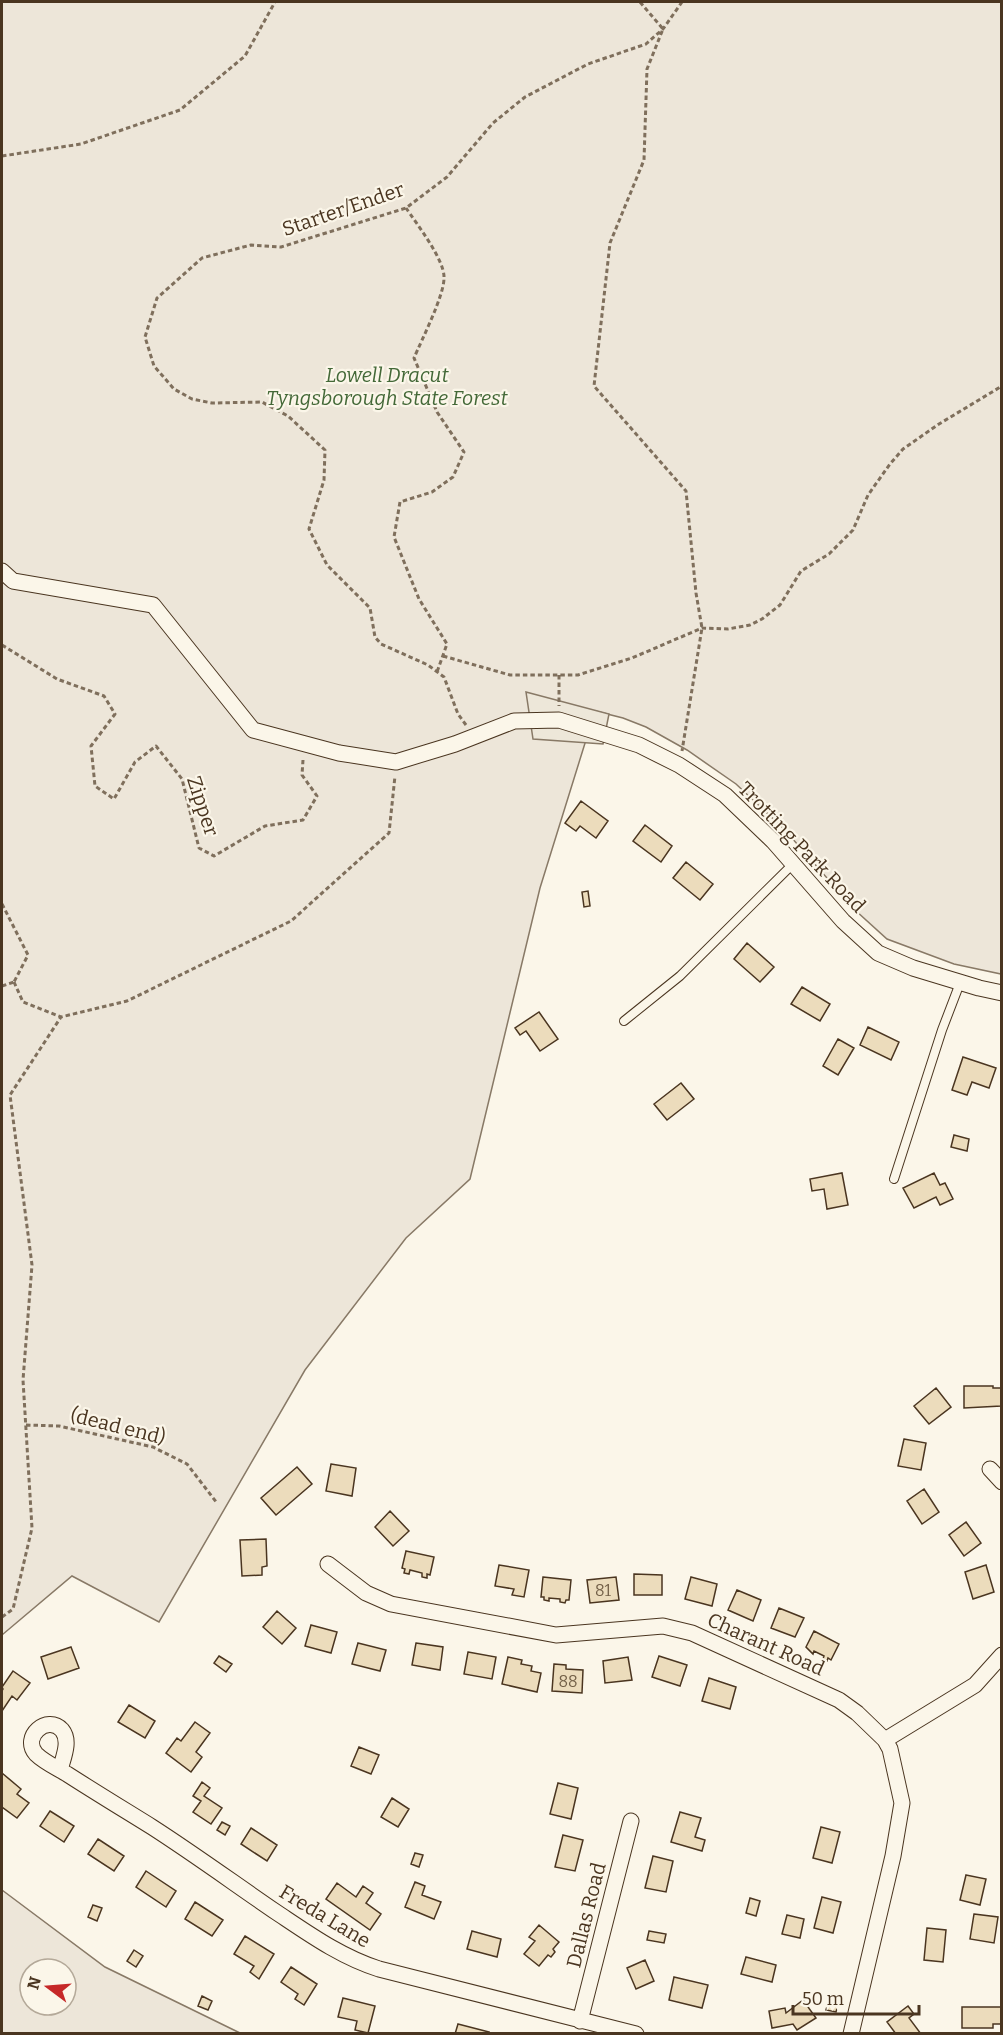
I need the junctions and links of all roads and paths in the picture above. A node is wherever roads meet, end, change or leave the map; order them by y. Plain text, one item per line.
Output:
1 (275, 2) edge
2 (640, 2) edge
3 (682, 2) edge
4 (663, 29) junction
5 (2, 156) edge
6 (406, 208) junction
7 (1002, 386) edge
8 (2, 571) edge
9 (702, 628) junction
10 (2, 645) edge
11 (443, 656) junction
12 (437, 672) junction
13 (559, 675) junction
14 (559, 720) junction
15 (474, 736) junction
16 (305, 744) junction
17 (396, 762) junction
18 (679, 765) junction
19 (793, 864) junction
20 (2, 904) edge
21 (14, 982) junction
22 (960, 982) junction
23 (2, 986) edge
24 (1002, 993) edge
25 (61, 1017) junction
26 (624, 1021) dead end
27 (894, 1179) dead end
28 (26, 1425) junction
29 (990, 1469) dead end
30 (1002, 1482) edge
31 (217, 1503) dead end
32 (328, 1564) dead end
33 (2, 1617) edge
34 (1002, 1655) edge
35 (885, 1740) junction
36 (60, 1770) dead end
37 (631, 1821) dead end
38 (580, 2021) junction
39 (636, 2034) edge
40 (851, 2034) edge

1 - 5 path
2 - 4 path
3 - 4 path, Starter/Ender
4 - 6 path, Starter/Ender
4 - 9 path
6 - 11 path
6 - 12 path, Starter/Ender
7 - 9 path
8 - 16 street, Trotting Park Road
9 - 13 path
9 - 18 path
10 - 16 path, Zipper
11 - 12 path
11 - 13 path
12 - 15 path
13 - 14 path
14 - 15 street, Trotting Park Road
14 - 18 street, Trotting Park Road
15 - 17 street, Trotting Park Road
16 - 17 street, Trotting Park Road
17 - 25 path
18 - 19 street, Trotting Park Road
19 - 22 street, Trotting Park Road
19 - 26 lane
20 - 21 path
21 - 23 path
21 - 25 path
22 - 24 street, Trotting Park Road
22 - 27 lane
25 - 28 path
28 - 31 path, (dead end)
28 - 33 path
29 - 30 street
32 - 35 street, Charant Road
34 - 35 street
35 - 40 street, Charant Road
36 - 38 street, Freda Lane
37 - 38 street, Dallas Road
38 - 39 street, Freda Lane

